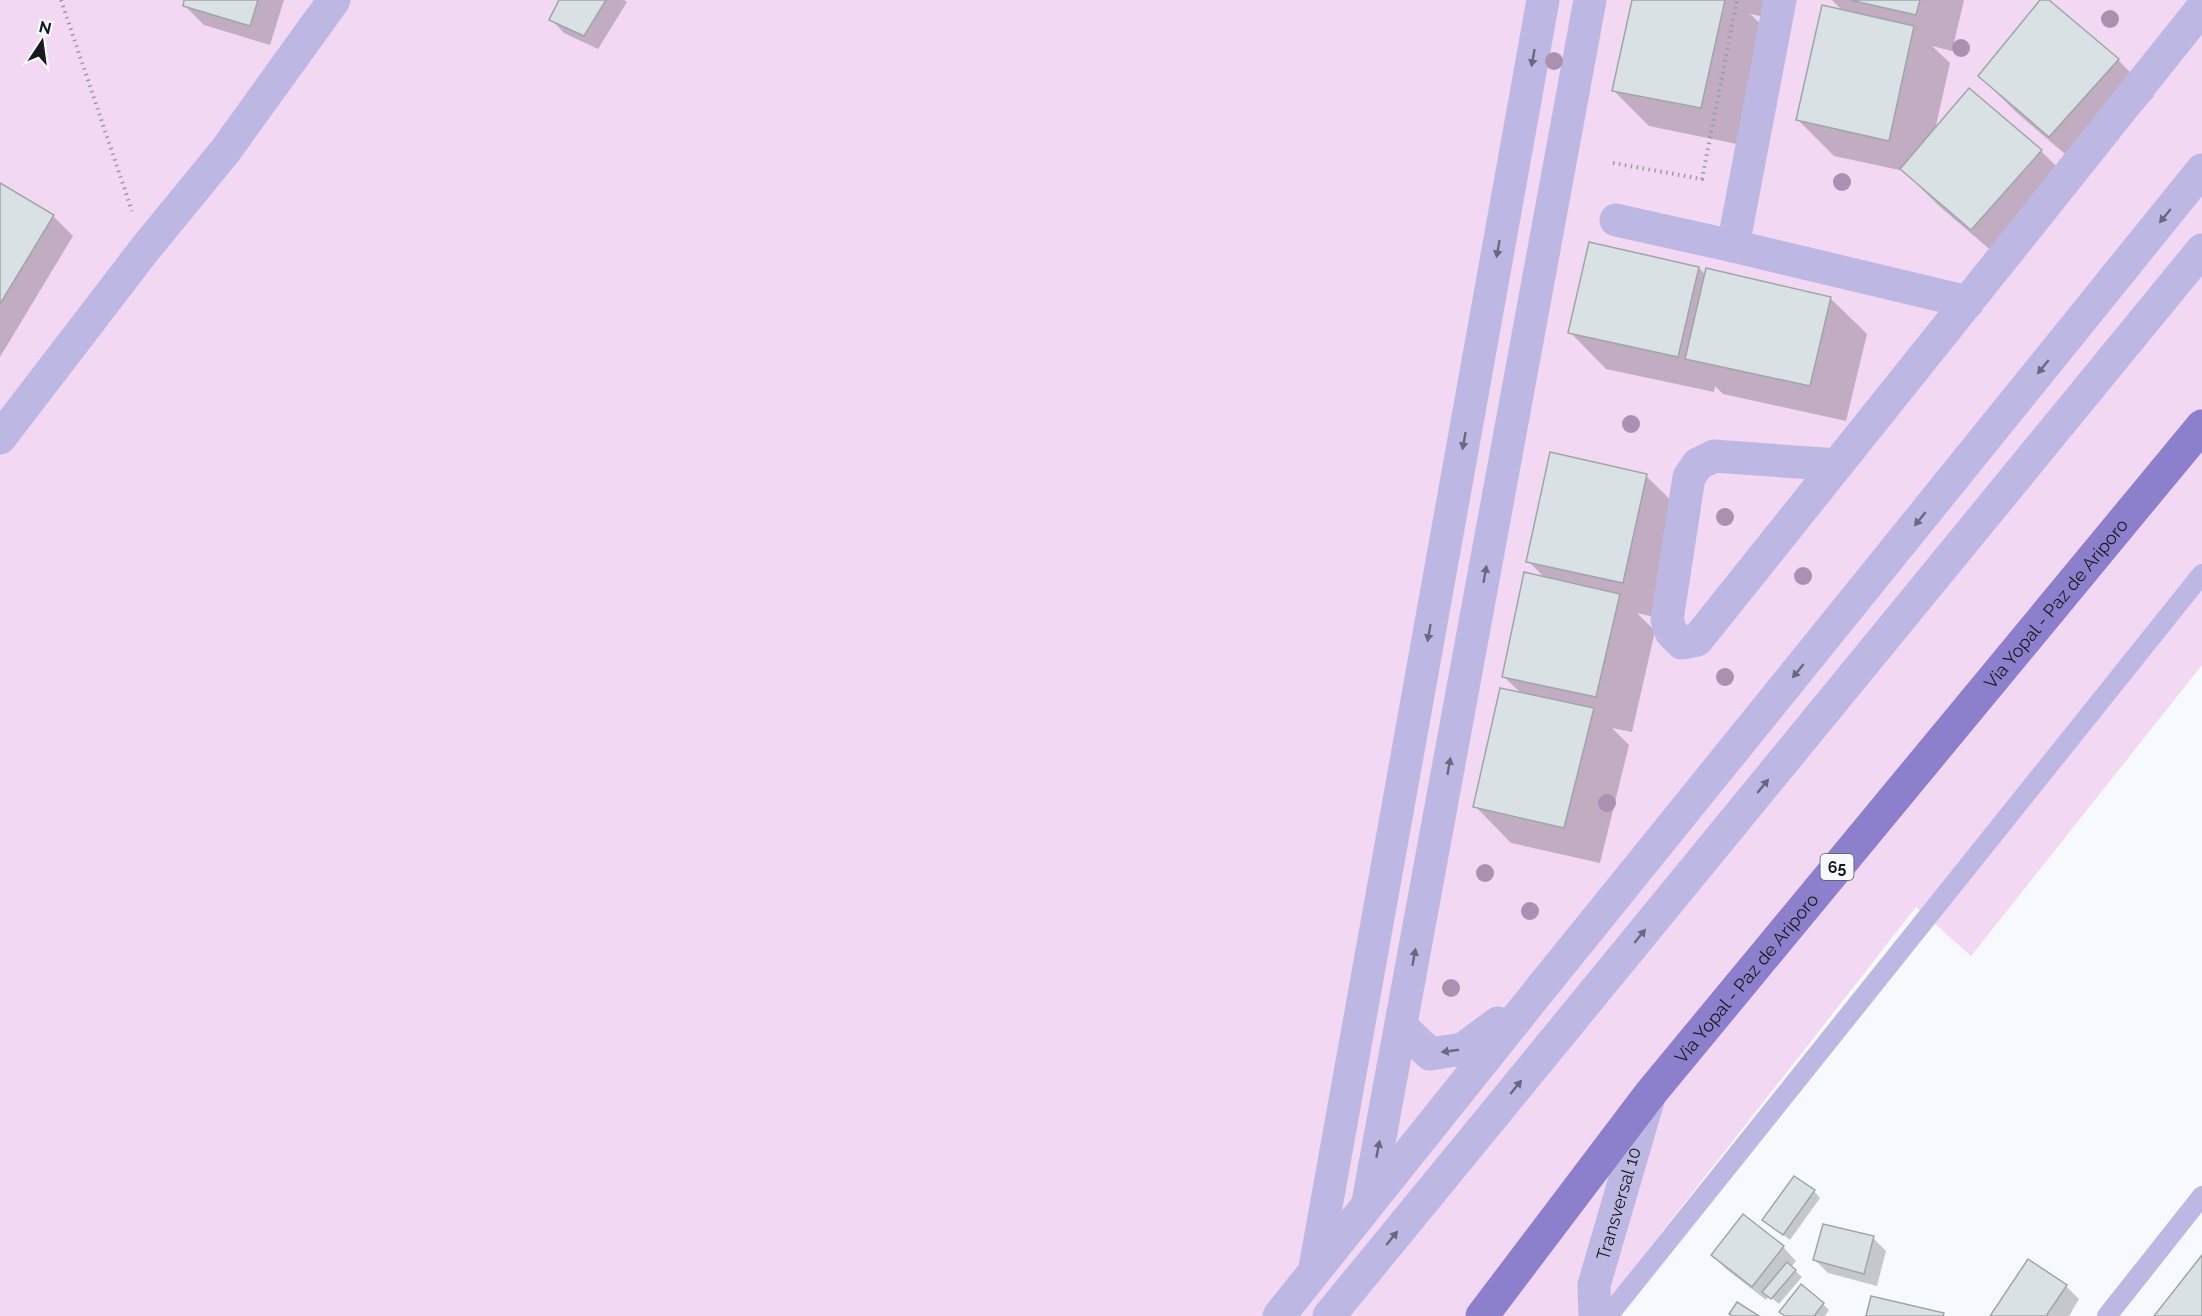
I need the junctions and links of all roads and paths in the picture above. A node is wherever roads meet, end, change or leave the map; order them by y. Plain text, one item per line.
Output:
1 (61, 0) edge
2 (334, 0) edge
3 (1543, 0) edge
4 (1590, 0) edge
5 (1737, 0) edge
6 (1780, 0) edge
7 (2202, 8) edge
8 (1612, 163) dead end
9 (2202, 170) edge
10 (1616, 220) dead end
11 (1733, 246) junction
12 (145, 249) junction
13 (2202, 250) edge
14 (1968, 302) junction
15 (2202, 426) edge
16 (0, 438) edge
17 (1837, 465) junction
18 (2202, 574) edge
19 (1534, 997) junction
20 (1402, 1027) junction
21 (1650, 1094) junction
22 (2202, 1196) edge
23 (1367, 1205) junction
24 (1315, 1271) junction
25 (1351, 1289) junction
26 (1279, 1316) edge
27 (1306, 1316) edge
28 (1329, 1316) edge
29 (1482, 1316) edge
30 (1594, 1316) edge
31 (1608, 1316) edge
32 (2107, 1316) edge

1 - 12 path
2 - 12 street
3 -> 24 street
20 -> 4 street
5 - 8 path
6 - 11 street
7 - 14 street
9 -> 19 street
10 - 11 street
11 - 14 street
12 - 16 street
25 -> 13 street
14 - 17 street
15 - 21 main road, Via Yopal - Paz de Ariporo / 65
17 - 17 street
18 - 31 lane
19 -> 20 street
19 - 23 street
23 -> 20 street
21 - 29 main road, Via Yopal - Paz de Ariporo / 65
21 - 30 street, Transversal 10
22 - 32 lane
23 - 24 street
23 - 25 street
24 - 26 street
24 - 27 street
25 - 28 street

